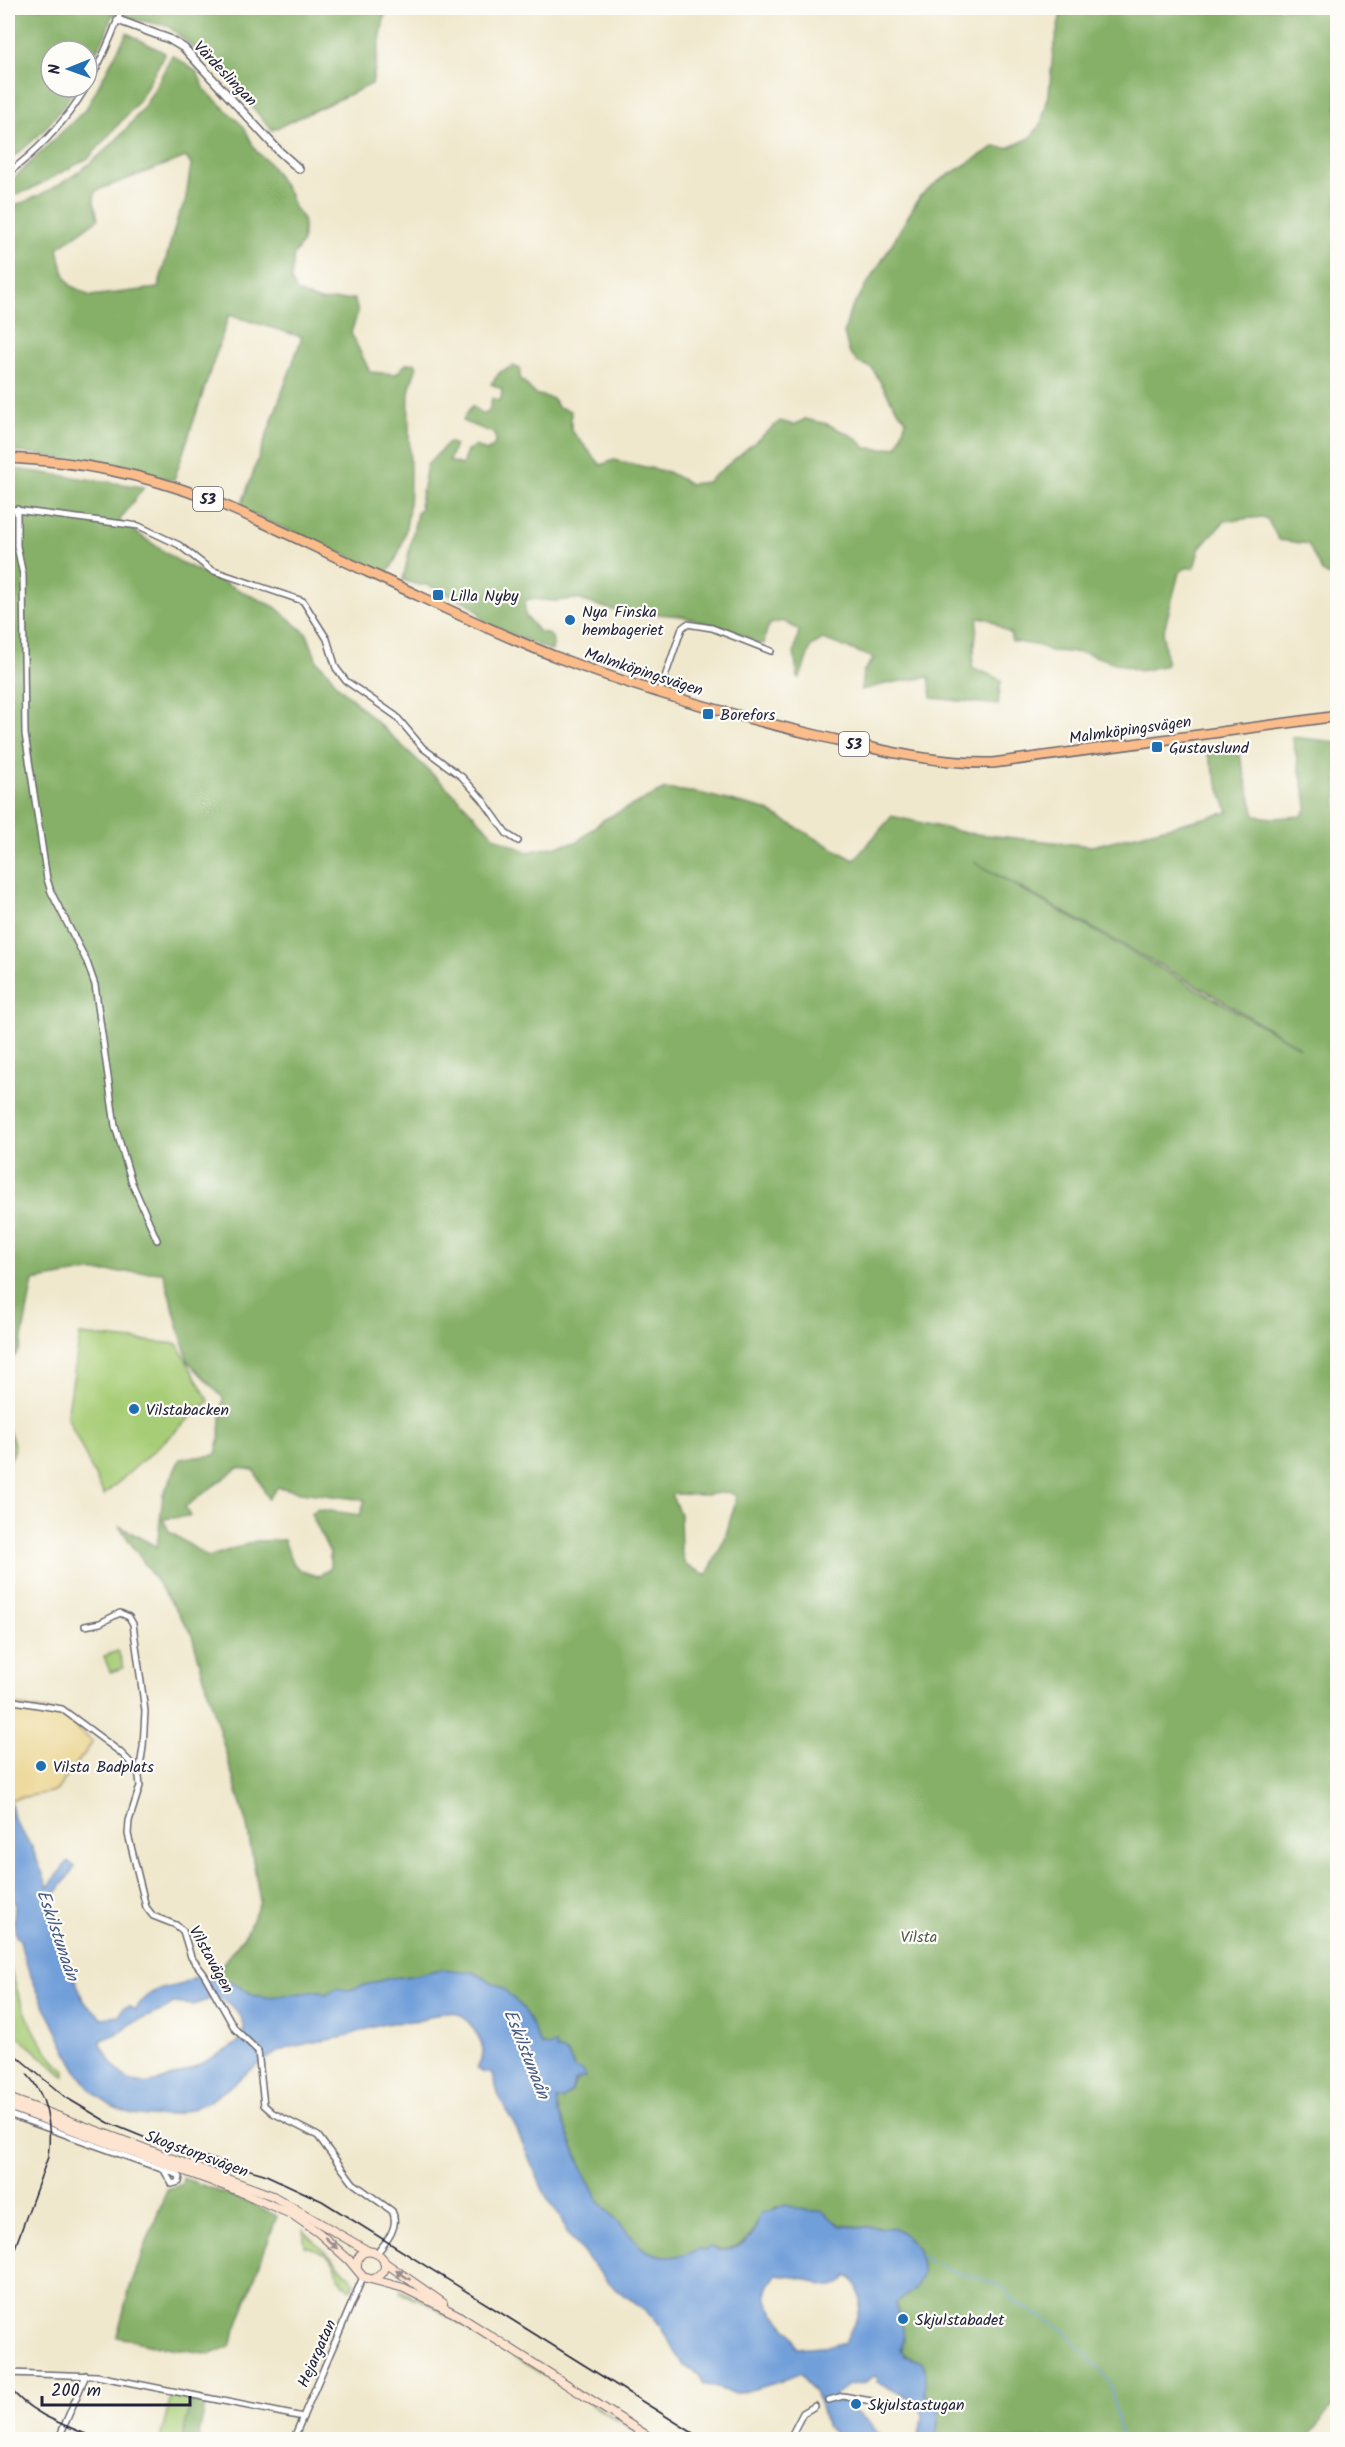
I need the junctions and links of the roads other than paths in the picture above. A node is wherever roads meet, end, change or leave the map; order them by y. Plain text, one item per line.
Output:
1 (122, 8) edge
2 (118, 20) junction
3 (299, 169) dead end
4 (8, 173) edge
5 (8, 458) edge
6 (8, 509) edge
7 (18, 509) junction
8 (771, 651) dead end
9 (659, 693) junction
10 (1338, 716) edge
11 (518, 841) dead end
12 (157, 1240) dead end
13 (85, 1626) dead end
14 (8, 1700) edge
15 (139, 1776) junction
16 (8, 2098) edge
17 (8, 2106) edge
18 (8, 2114) edge
19 (165, 2172) dead end
20 (372, 2252) junction
21 (384, 2262) junction
22 (357, 2268) junction
23 (363, 2277) junction
24 (374, 2278) junction
25 (456, 2314) junction
26 (8, 2373) edge
27 (86, 2375) junction
28 (829, 2400) dead end
29 (877, 2402) dead end
30 (815, 2406) dead end
31 (303, 2417) junction
32 (58, 2439) edge
33 (293, 2439) edge
34 (654, 2439) edge
35 (789, 2439) edge

1 - 2 street
2 - 3 street, Värdeslingan
2 - 4 street
5 - 9 main road, Malmköpingsvägen / 53
6 - 7 street
7 - 11 street
7 - 12 street
8 - 9 street
9 - 10 main road, Malmköpingsvägen / 53
13 - 15 street, Vilstavägen
14 - 15 street
15 - 20 street, Vilstavägen
16 - 20 main road, Skogstorpsvägen
17 -> 22 main road, Skogstorpsvägen
18 - 19 street
20 - 21 main road
20 - 22 main road
21 - 24 main road
25 -> 21 main road
22 - 23 main road
23 - 24 main road
23 - 31 street, Hejargatan
24 - 25 main road
25 - 34 main road
26 - 27 street
27 - 31 street
27 - 32 street
28 - 29 street
30 - 35 street
31 - 33 street, Hejargatan

